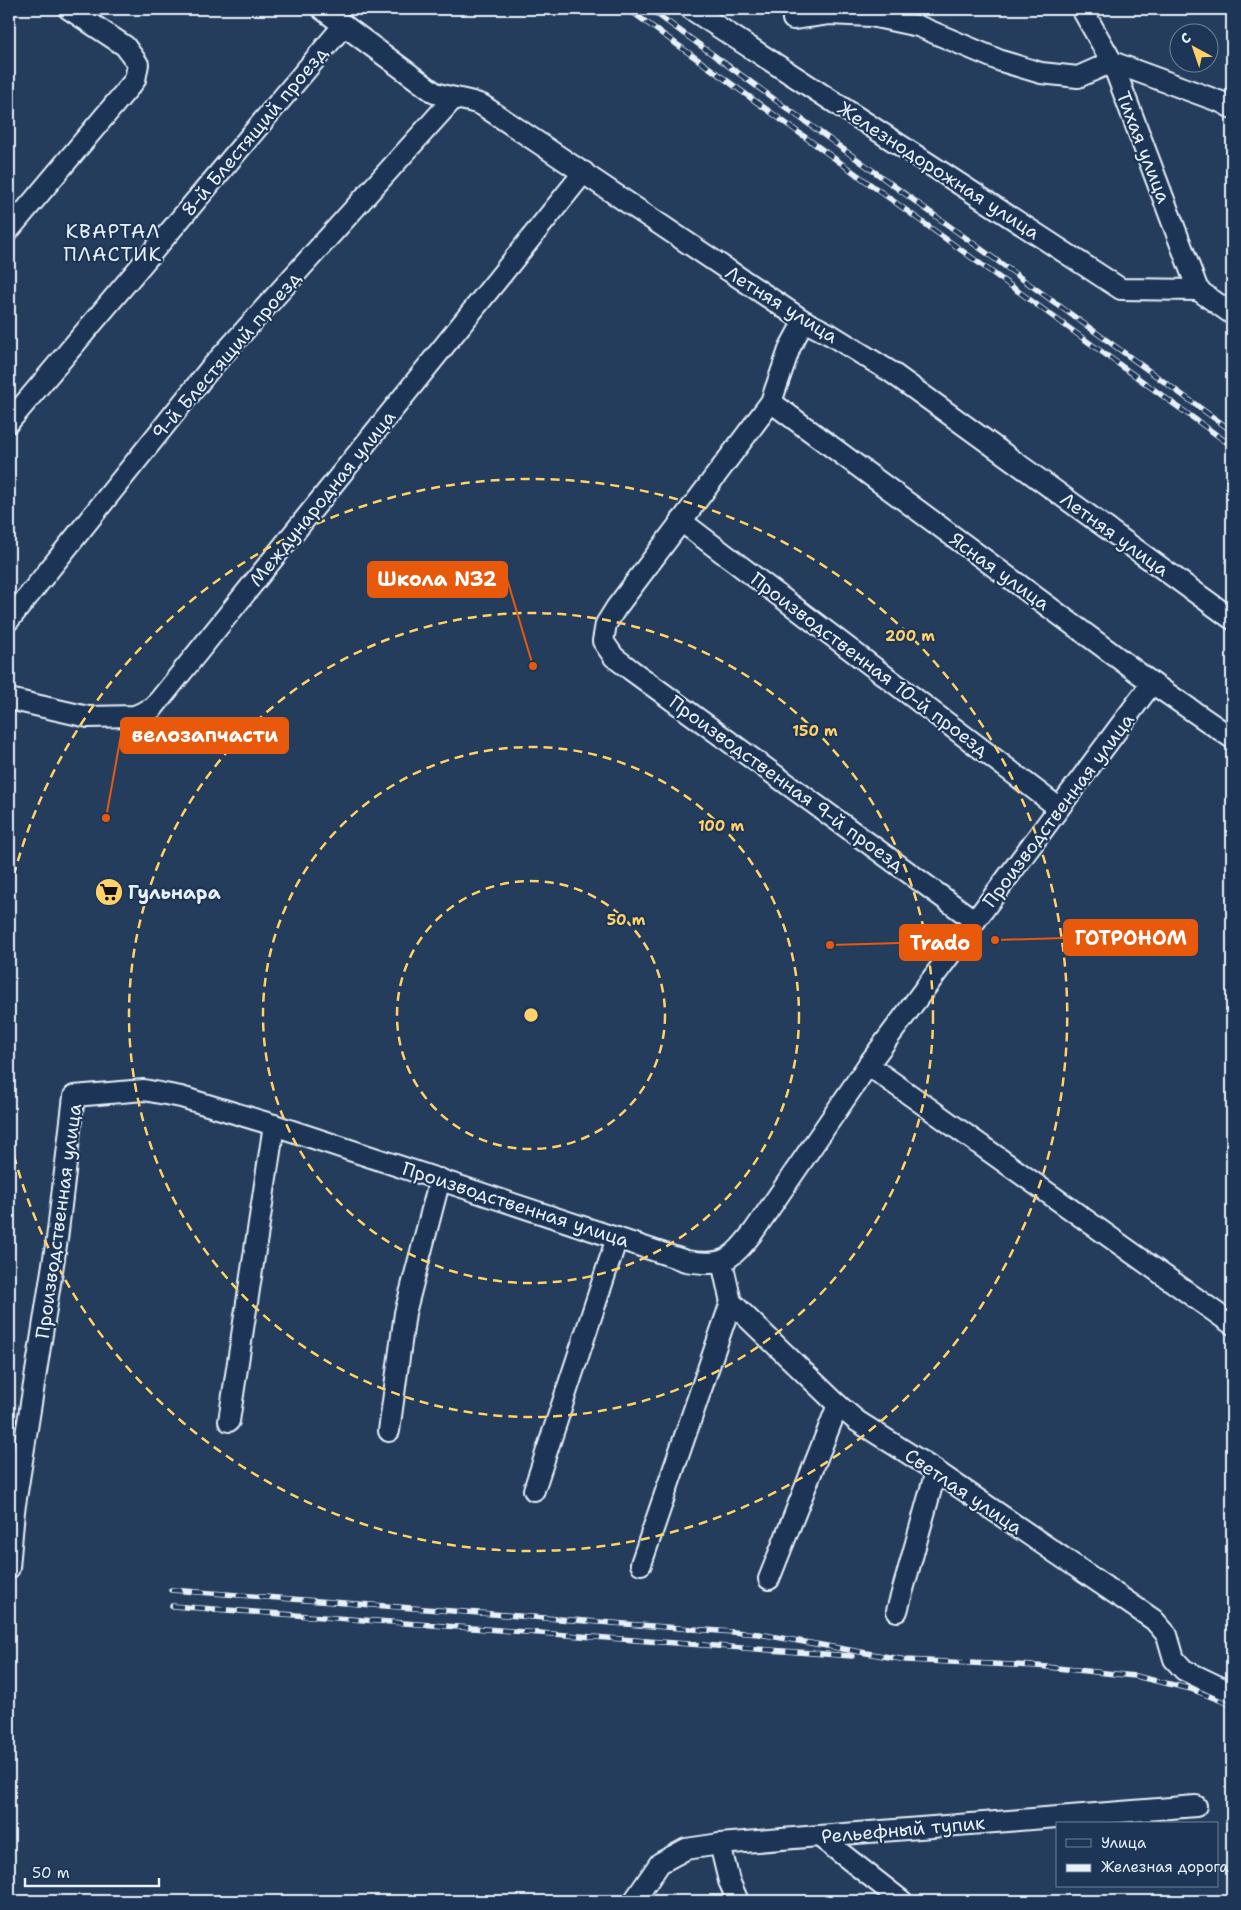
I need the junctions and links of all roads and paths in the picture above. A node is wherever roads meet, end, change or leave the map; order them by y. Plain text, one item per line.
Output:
1 (69, 9) edge
2 (322, 9) edge
3 (692, 9) edge
4 (1082, 9) edge
5 (793, 19) dead end
6 (344, 25) junction
7 (1112, 62) junction
8 (453, 99) junction
9 (1232, 108) edge
10 (584, 172) junction
11 (9, 230) edge
12 (1198, 290) junction
13 (1232, 314) edge
14 (804, 321) junction
15 (771, 402) junction
16 (9, 422) edge
17 (681, 521) junction
18 (1232, 618) edge
19 (9, 620) edge
20 (1152, 683) junction
21 (9, 699) edge
22 (1232, 738) edge
23 (1059, 808) junction
24 (975, 921) junction
25 (868, 1065) junction
26 (274, 1125) junction
27 (440, 1179) junction
28 (617, 1238) junction
29 (722, 1262) junction
30 (731, 1302) junction
31 (1232, 1324) edge
32 (838, 1406) junction
33 (228, 1421) dead end
34 (389, 1431) dead end
35 (936, 1471) junction
36 (534, 1490) dead end
37 (641, 1564) dead end
38 (9, 1568) edge
39 (769, 1579) dead end
40 (897, 1611) dead end
41 (1232, 1693) edge
42 (1196, 1806) dead end
43 (819, 1836) junction
44 (720, 1844) junction
45 (634, 1901) edge
46 (738, 1901) edge
47 (902, 1901) edge

1 - 11 street
2 - 6 street, Летняя улица
3 - 12 street, Железнодорожная улица
4 - 7 street, Тихая улица
5 - 7 street
6 - 8 street, Летняя улица
6 - 16 street, 8-й Блестящий проезд
7 - 9 street
7 - 12 street, Тихая улица
8 - 10 street, Летняя улица
8 - 19 street, 9-й Блестящий проезд
10 - 14 street, Летняя улица
10 - 21 street, Международная улица
12 - 13 street
14 - 15 street
14 - 18 street, Летняя улица
15 - 17 street
15 - 20 street, Ясная улица
17 - 23 street, Производственная 10-й проезд
17 - 24 street, Производственная 9-й проезд
20 - 22 street, Ясная улица
20 - 23 street, Производственная улица
23 - 24 street, Производственная улица
24 - 25 street, Производственная улица
25 - 29 street, Производственная улица
25 - 31 street
26 - 27 street, Производственная улица
26 - 33 street
26 - 38 street, Производственная улица
27 - 28 street, Производственная улица
27 - 34 street
28 - 29 street, Производственная улица
28 - 36 street
29 - 30 street
30 - 32 street, Светлая улица
30 - 37 street
32 - 35 street, Светлая улица
32 - 39 street
35 - 40 street
35 - 41 street, Светлая улица
42 - 43 street, Рельефный тупик
43 - 44 street, Рельефный тупик
43 - 47 street
44 - 45 street, Рельефный тупик
44 - 46 street

